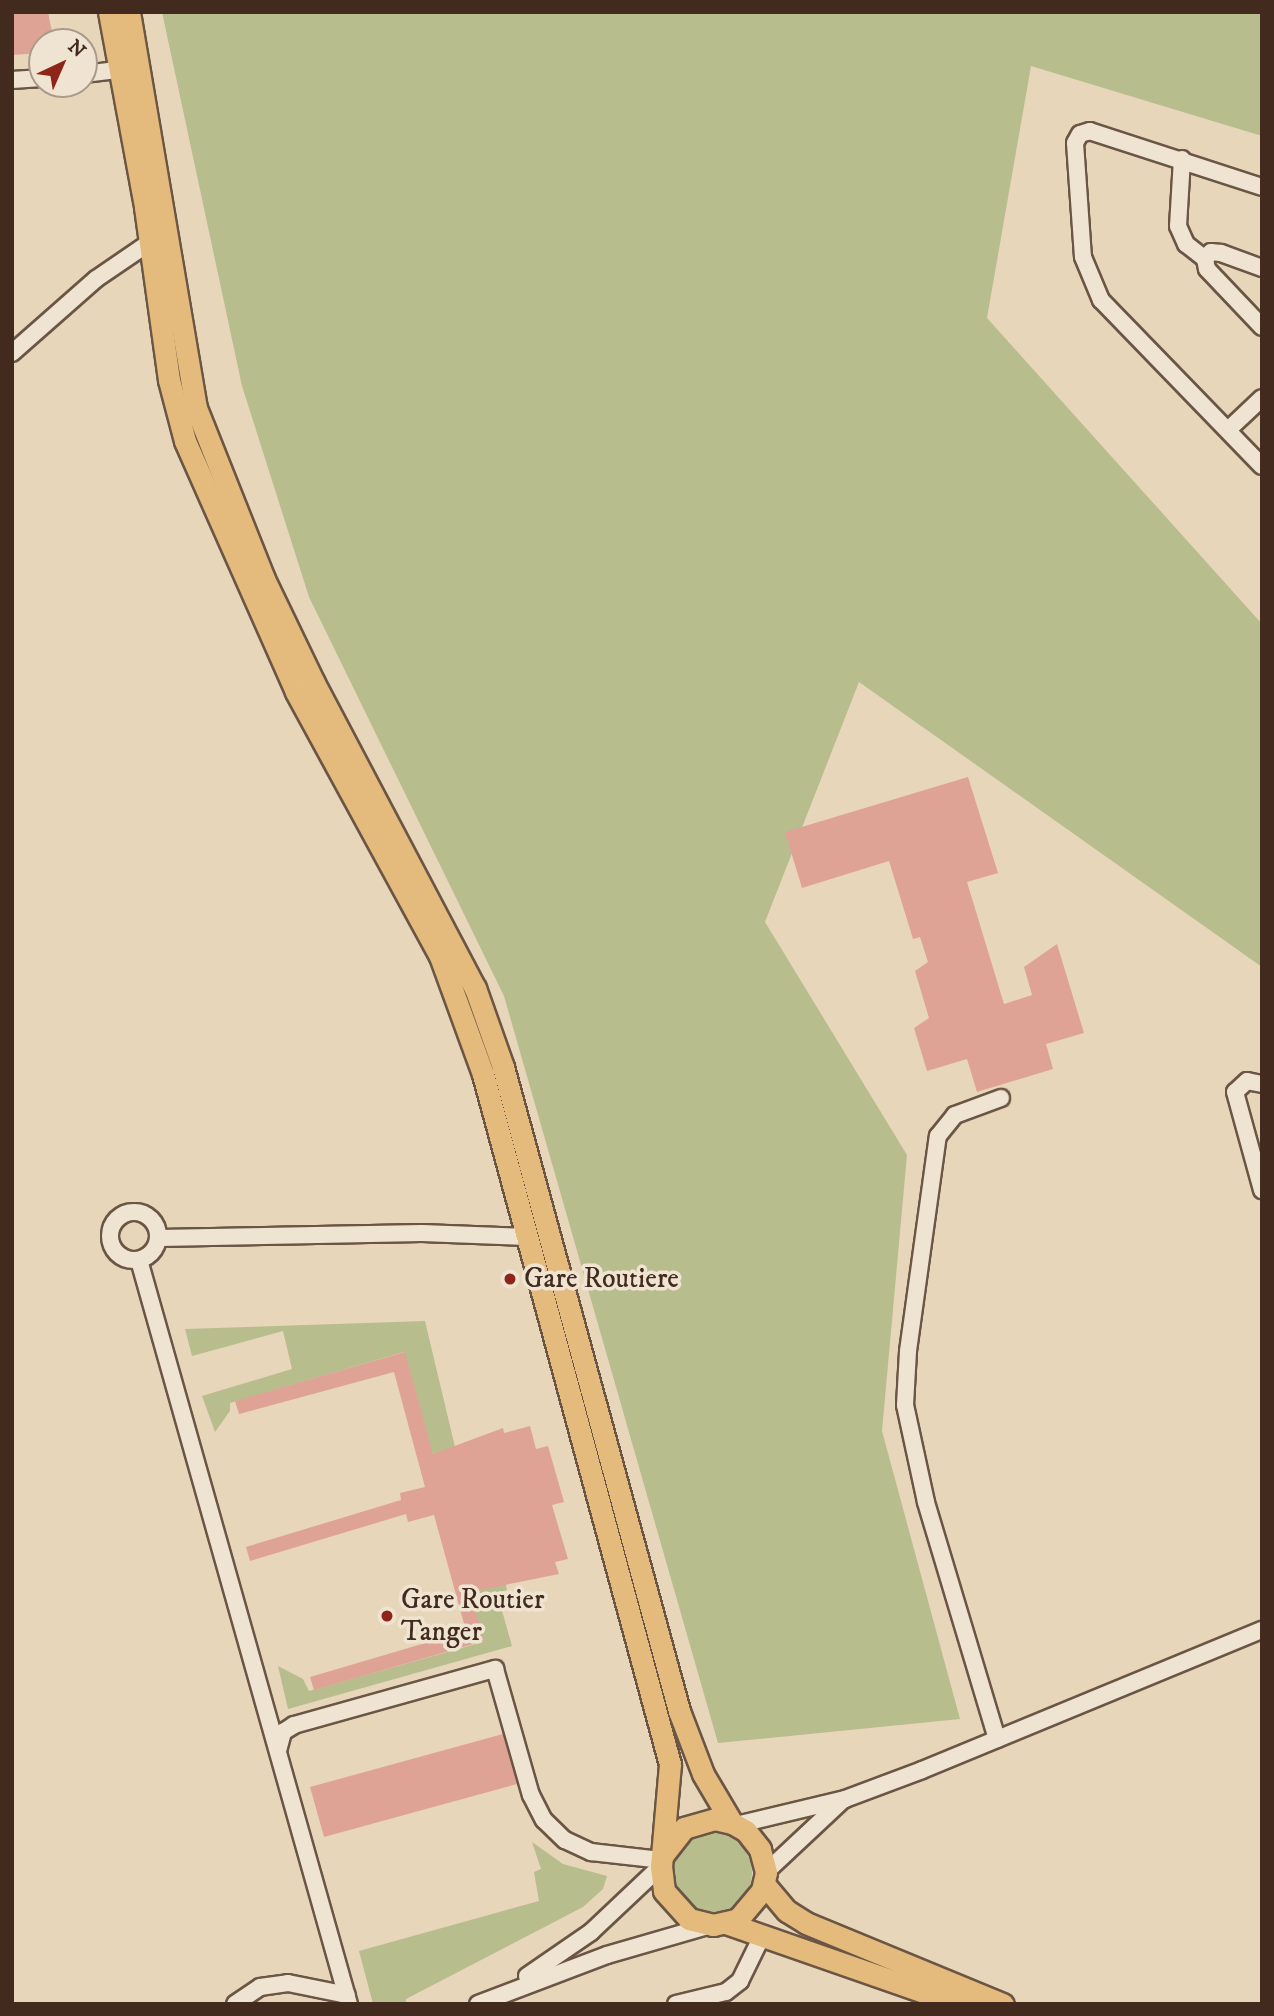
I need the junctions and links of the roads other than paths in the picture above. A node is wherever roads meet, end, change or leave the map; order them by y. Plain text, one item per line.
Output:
1 (109, 12) edge
2 (129, 12) edge
3 (119, 70) junction
4 (98, 72) edge
5 (1182, 159) junction
6 (1262, 187) edge
7 (150, 242) junction
8 (1205, 259) junction
9 (1262, 268) edge
10 (1262, 327) edge
11 (12, 353) edge
12 (1262, 398) edge
13 (1229, 429) junction
14 (1262, 466) edge
15 (1262, 1084) edge
16 (1001, 1098) dead end
17 (1254, 1138) edge
18 (1262, 1190) edge
19 (527, 1237) junction
20 (159, 1238) junction
21 (139, 1260) junction
22 (1262, 1630) edge
23 (998, 1738) junction
24 (278, 1758) junction
25 (845, 1798) junction
26 (734, 1824) junction
27 (662, 1860) junction
28 (765, 1878) junction
29 (719, 1924) junction
30 (762, 1936) junction
31 (511, 1988) junction
32 (348, 1999) edge
33 (235, 2004) edge
34 (478, 2004) edge
35 (676, 2004) edge
36 (959, 2004) edge
37 (1003, 2004) edge

1 - 3 main road
2 - 26 main road
3 - 4 street
3 - 7 main road
5 - 6 street
5 - 8 street
5 - 13 street
7 - 11 street
7 - 19 main road
8 - 9 street
8 - 10 street
12 - 13 street
13 - 14 street
15 - 17 street
16 - 23 street
17 - 18 street
19 - 20 street
19 - 27 main road
20 - 21 street
20 - 21 street
21 - 24 street
22 - 23 street
23 - 25 street
24 - 27 street
24 - 32 street
25 - 26 street
25 - 28 street
26 - 27 main road
26 - 28 main road
27 - 29 main road
27 - 31 street
28 - 29 main road
28 - 37 main road
29 - 30 main road
29 - 31 street
30 - 35 street
30 - 36 main road
31 - 34 street
32 - 33 street

